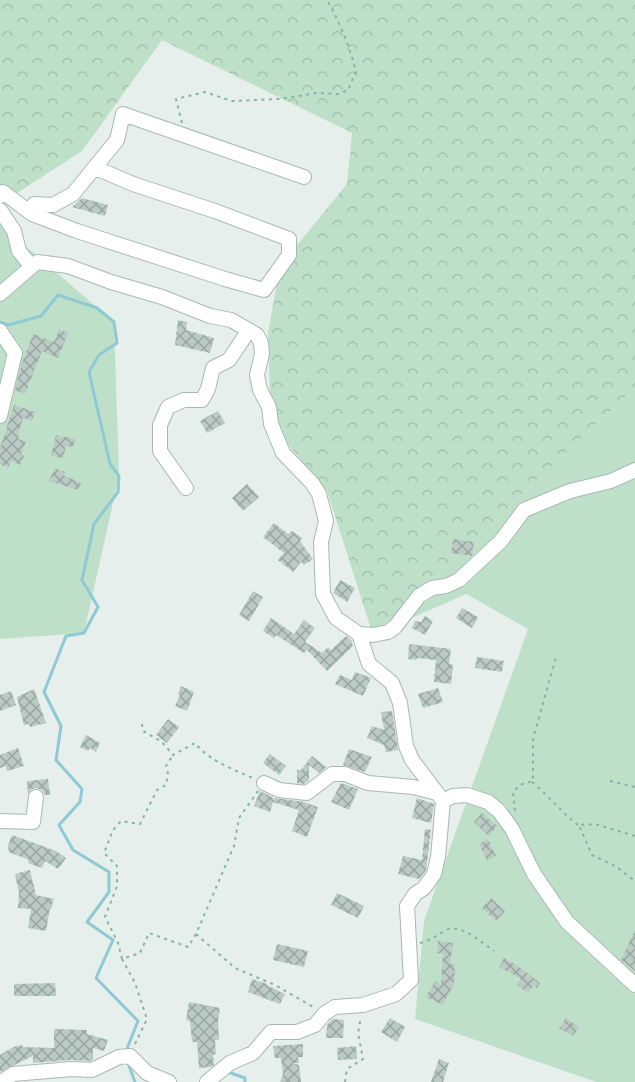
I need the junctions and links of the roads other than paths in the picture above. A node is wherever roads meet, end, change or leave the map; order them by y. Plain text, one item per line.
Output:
1 (96, 168) junction
2 (304, 177) dead end
3 (0, 196) edge
4 (34, 204) dead end
5 (0, 210) edge
6 (31, 266) junction
7 (0, 294) edge
8 (249, 330) junction
9 (0, 332) edge
10 (0, 416) edge
11 (635, 470) edge
12 (186, 488) dead end
13 (359, 633) junction
14 (264, 783) road end
15 (36, 797) dead end
16 (440, 797) junction
17 (0, 821) edge
18 (635, 985) edge
19 (1, 1082) edge
20 (169, 1082) edge
21 (207, 1082) edge

1 - 2 street
1 - 3 street
1 - 4 street
5 - 6 street
6 - 7 street
6 - 8 street
8 - 12 street
8 - 13 street
9 - 10 street
11 - 13 street
13 - 16 street
14 - 16 street
15 - 17 street
16 - 18 street
16 - 21 street
19 - 20 street

